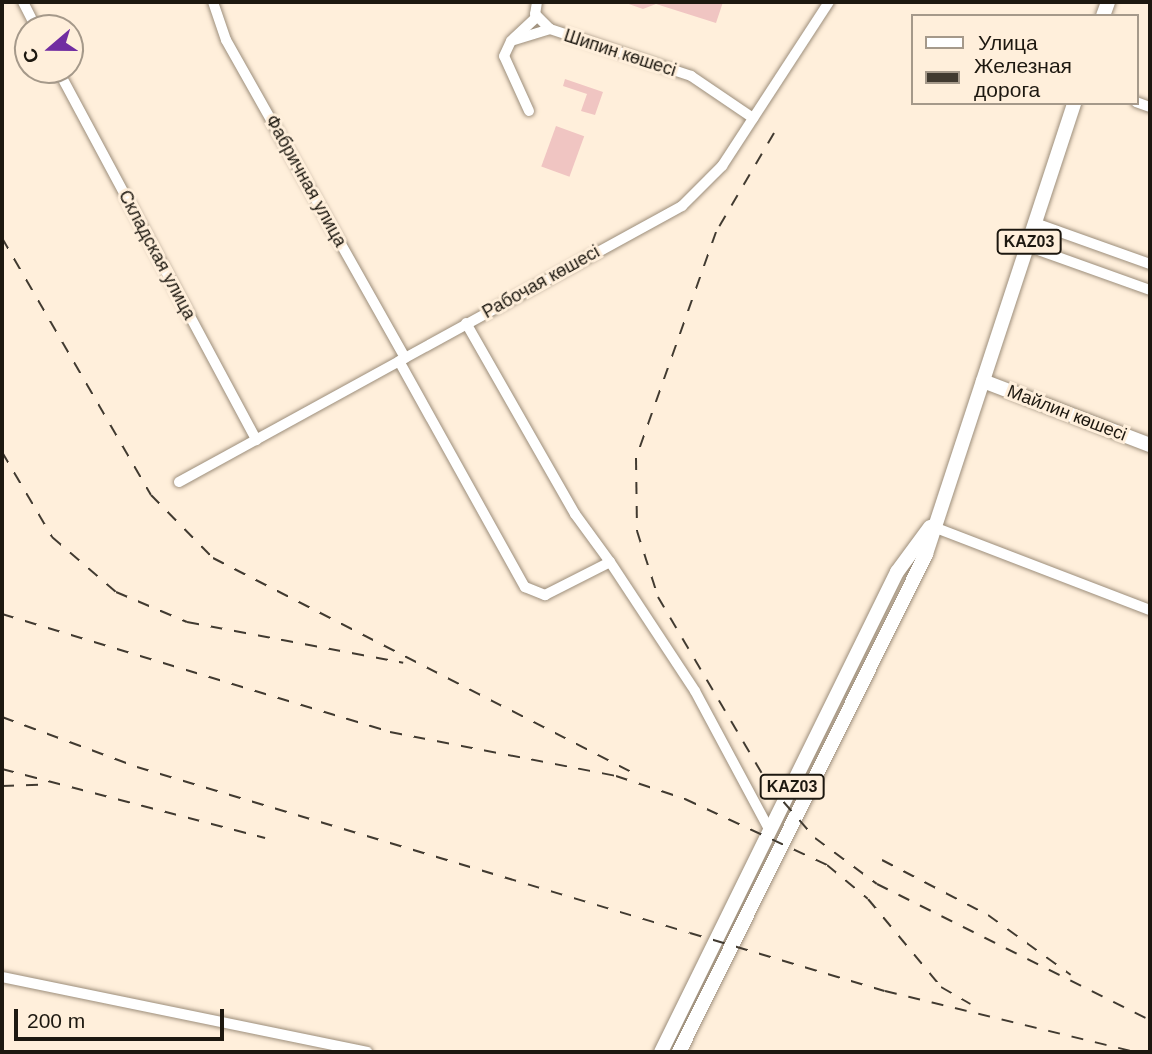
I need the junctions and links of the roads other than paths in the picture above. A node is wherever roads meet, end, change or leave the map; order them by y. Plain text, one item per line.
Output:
1 (213, 2) edge
2 (537, 2) edge
3 (829, 2) edge
4 (537, 17) junction
5 (550, 29) junction
6 (511, 41) junction
7 (65, 84) edge
8 (1073, 105) edge
9 (529, 111) dead end
10 (753, 118) junction
11 (1035, 223) junction
12 (1027, 246) junction
13 (1150, 264) edge
14 (1150, 290) edge
15 (466, 323) junction
16 (402, 359) junction
17 (983, 381) junction
18 (256, 440) junction
19 (1150, 445) edge
20 (179, 482) dead end
21 (931, 526) junction
22 (610, 562) junction
23 (1150, 610) edge
24 (751, 793) junction
25 (783, 805) junction
26 (770, 831) junction
27 (2, 977) edge
28 (367, 1052) edge
29 (662, 1052) edge
30 (679, 1052) edge

1 - 16 street, Фабричная улица
2 - 4 street
3 - 10 street, Рабочая көшесі
4 - 5 street, Шипин көшесі
4 - 6 street
5 - 6 street, Шипин көшесі
5 - 10 street, Шипин көшесі
6 - 9 street
7 - 18 street, Складская улица
8 - 11 main road, KАZ03
10 - 15 street, Рабочая көшесі
11 - 12 main road, KАZ03
11 - 13 street
12 - 14 street
12 - 17 main road, KАZ03
15 - 16 street, Рабочая көшесі
15 - 22 street
16 - 18 street, Рабочая көшесі
16 - 22 street, Фабричная улица
17 - 19 main road, Майлин көшесі
17 - 21 main road, KАZ03
18 - 20 street, Рабочая көшесі
21 - 23 street
21 - 25 main road, KАZ03
21 - 30 main road, KАZ03
22 - 24 street
24 - 25 street
24 - 26 street
25 - 26 main road, KАZ03
26 - 29 main road, KАZ03
27 - 28 street

